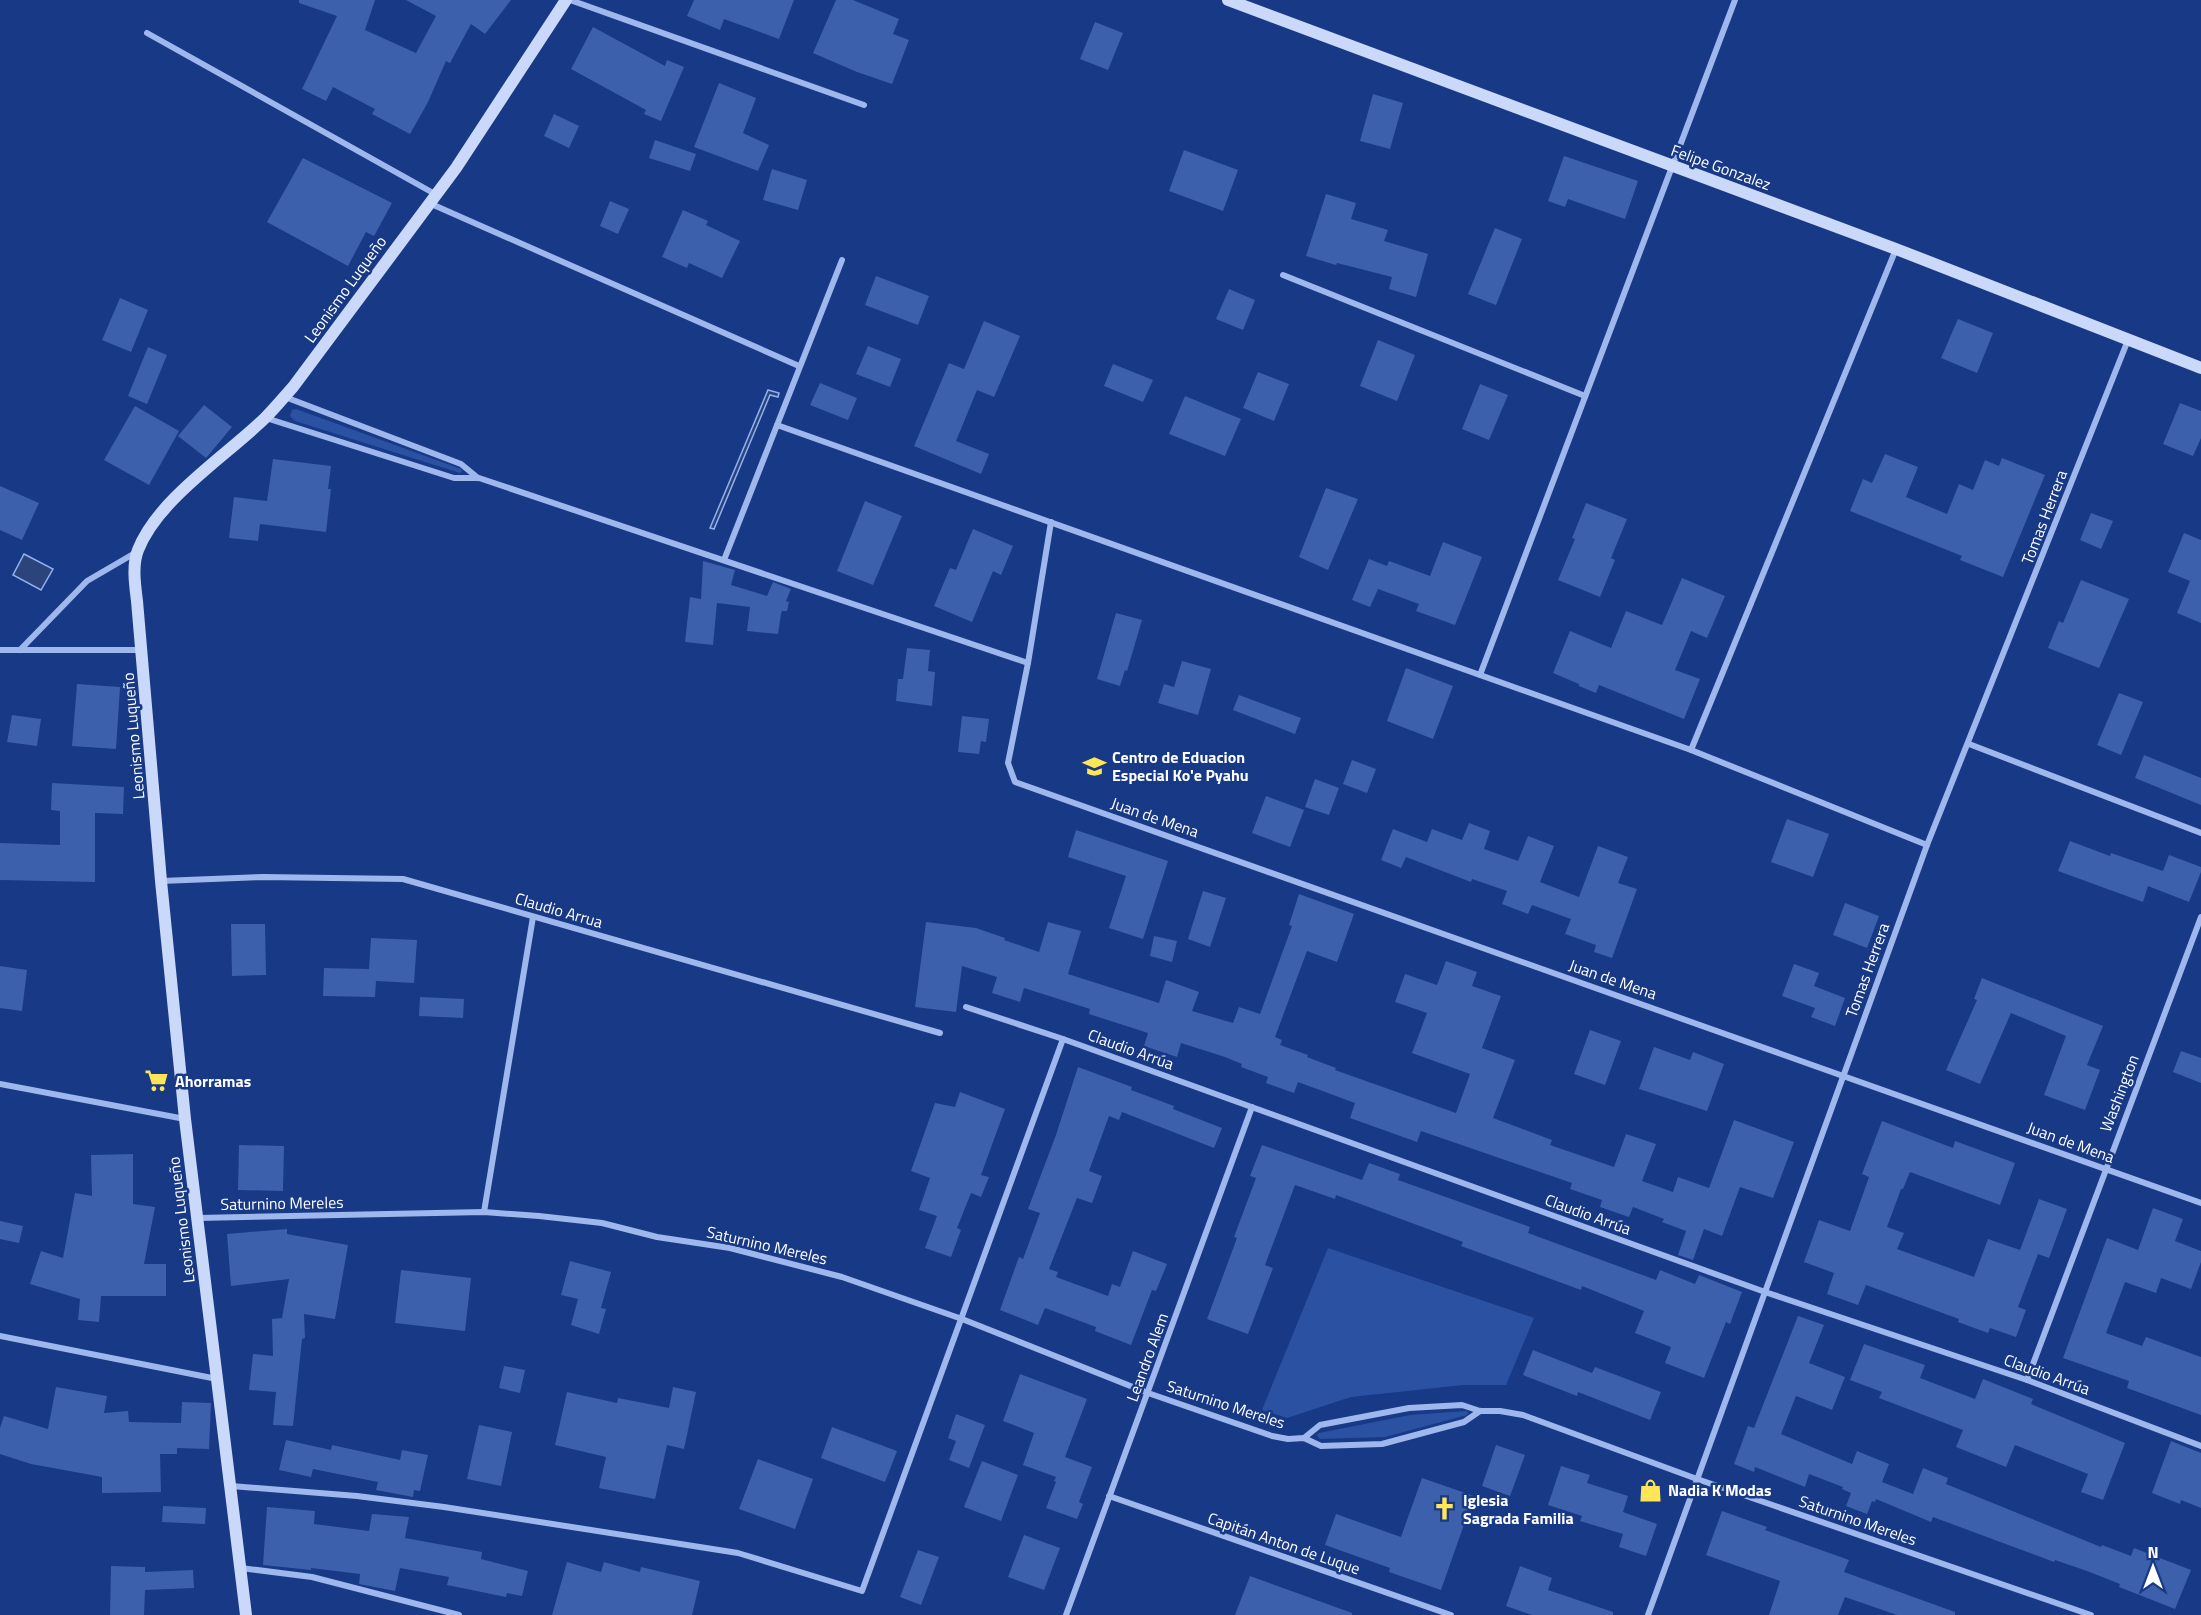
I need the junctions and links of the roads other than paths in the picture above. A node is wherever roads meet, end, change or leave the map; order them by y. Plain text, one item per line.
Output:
1 (568, 0) edge
2 (1228, 0) edge
3 (1735, 0) edge
4 (147, 33) dead end
5 (864, 105) dead end
6 (1672, 166) junction
7 (432, 199) junction
8 (1896, 249) junction
9 (842, 260) dead end
10 (1283, 275) dead end
11 (2128, 340) junction
12 (800, 366) junction
13 (2201, 368) edge
14 (1585, 396) junction
15 (285, 397) junction
16 (266, 418) junction
17 (777, 425) junction
18 (479, 478) junction
19 (1051, 522) junction
20 (136, 552) junction
21 (724, 560) junction
22 (0, 650) edge
23 (20, 650) junction
24 (142, 650) junction
25 (1028, 663) junction
26 (1480, 675) junction
27 (1969, 744) junction
28 (1691, 750) junction
29 (2201, 833) edge
30 (1927, 845) junction
31 (161, 881) junction
32 (2201, 916) edge
33 (533, 917) junction
34 (966, 1007) dead end
35 (940, 1033) dead end
36 (1063, 1039) junction
37 (1844, 1075) junction
38 (0, 1084) edge
39 (1252, 1107) junction
40 (185, 1119) junction
41 (2105, 1168) junction
42 (2201, 1203) edge
43 (484, 1212) junction
44 (198, 1218) junction
45 (1765, 1292) junction
46 (962, 1319) junction
47 (0, 1336) edge
48 (217, 1379) junction
49 (2027, 1380) junction
50 (1148, 1393) junction
51 (1480, 1411) junction
52 (1304, 1438) junction
53 (2201, 1446) edge
54 (1697, 1479) junction
55 (231, 1486) junction
56 (1109, 1496) junction
57 (240, 1568) junction
58 (246, 1615) edge
59 (459, 1615) edge
60 (1066, 1615) edge
61 (1451, 1615) edge
62 (1648, 1615) edge
63 (2091, 1615) edge

1 - 5 street
1 - 7 street, Leonismo Luqueño
2 - 6 street, Felipe Gonzalez
3 - 6 street
4 - 7 street
6 - 8 street, Felipe Gonzalez
6 - 14 street
7 - 12 street
7 - 15 street, Leonismo Luqueño
8 - 11 street, Felipe Gonzalez
8 - 28 street
9 - 12 street
10 - 14 street
11 - 13 street, Felipe Gonzalez
11 - 27 street, Tomas Herrera
12 - 17 street
14 - 26 street
15 - 16 street, Leonismo Luqueño
15 - 18 street
16 - 18 street
16 - 20 street, Leonismo Luqueño
17 - 19 street
17 - 21 street
18 - 21 street
19 - 25 street
19 - 26 street
20 - 23 street
20 - 24 street, Leonismo Luqueño
21 - 25 street
22 - 23 street
23 - 24 street
24 - 31 street, Leonismo Luqueño
25 - 37 street, Juan de Mena
26 - 28 street
27 - 29 street
27 - 30 street, Tomas Herrera
28 - 30 street
30 - 37 street, Tomas Herrera
31 - 33 street, Claudio Arrua
31 - 40 street, Leonismo Luqueño
32 - 41 street, Washington
33 - 35 street, Claudio Arrua
33 - 43 street
34 - 36 street, Claudio Arrúa
36 - 39 street, Claudio Arrúa
36 - 46 street
37 - 41 street, Juan de Mena
37 - 45 street, Tomas Herrera
38 - 40 street
39 - 45 street, Claudio Arrúa
39 - 50 street, Leandro Alem
40 - 44 street, Leonismo Luqueño
41 - 42 street, Juan de Mena
41 - 49 street, Washington
43 - 44 street, Saturnino Mereles
43 - 46 street, Saturnino Mereles
44 - 48 street, Leonismo Luqueño
45 - 49 street, Claudio Arrúa
45 - 54 street, Tomas Herrera
46 - 50 street, Saturnino Mereles
46 - 55 street
47 - 48 street
48 - 55 street, Leonismo Luqueño
49 - 53 street, Claudio Arrúa
50 - 52 street, Saturnino Mereles
50 - 56 street, Leandro Alem
51 - 52 street, Saturnino Mereles
51 - 52 street, Saturnino Mereles
51 - 54 street, Saturnino Mereles
54 - 62 street, Tomas Herrera
54 - 63 street, Saturnino Mereles
55 - 57 street, Leonismo Luqueño
56 - 60 street, Leandro Alem
56 - 61 street, Capitán Anton de Luque
57 - 58 street, Leonismo Luqueño
57 - 59 street

